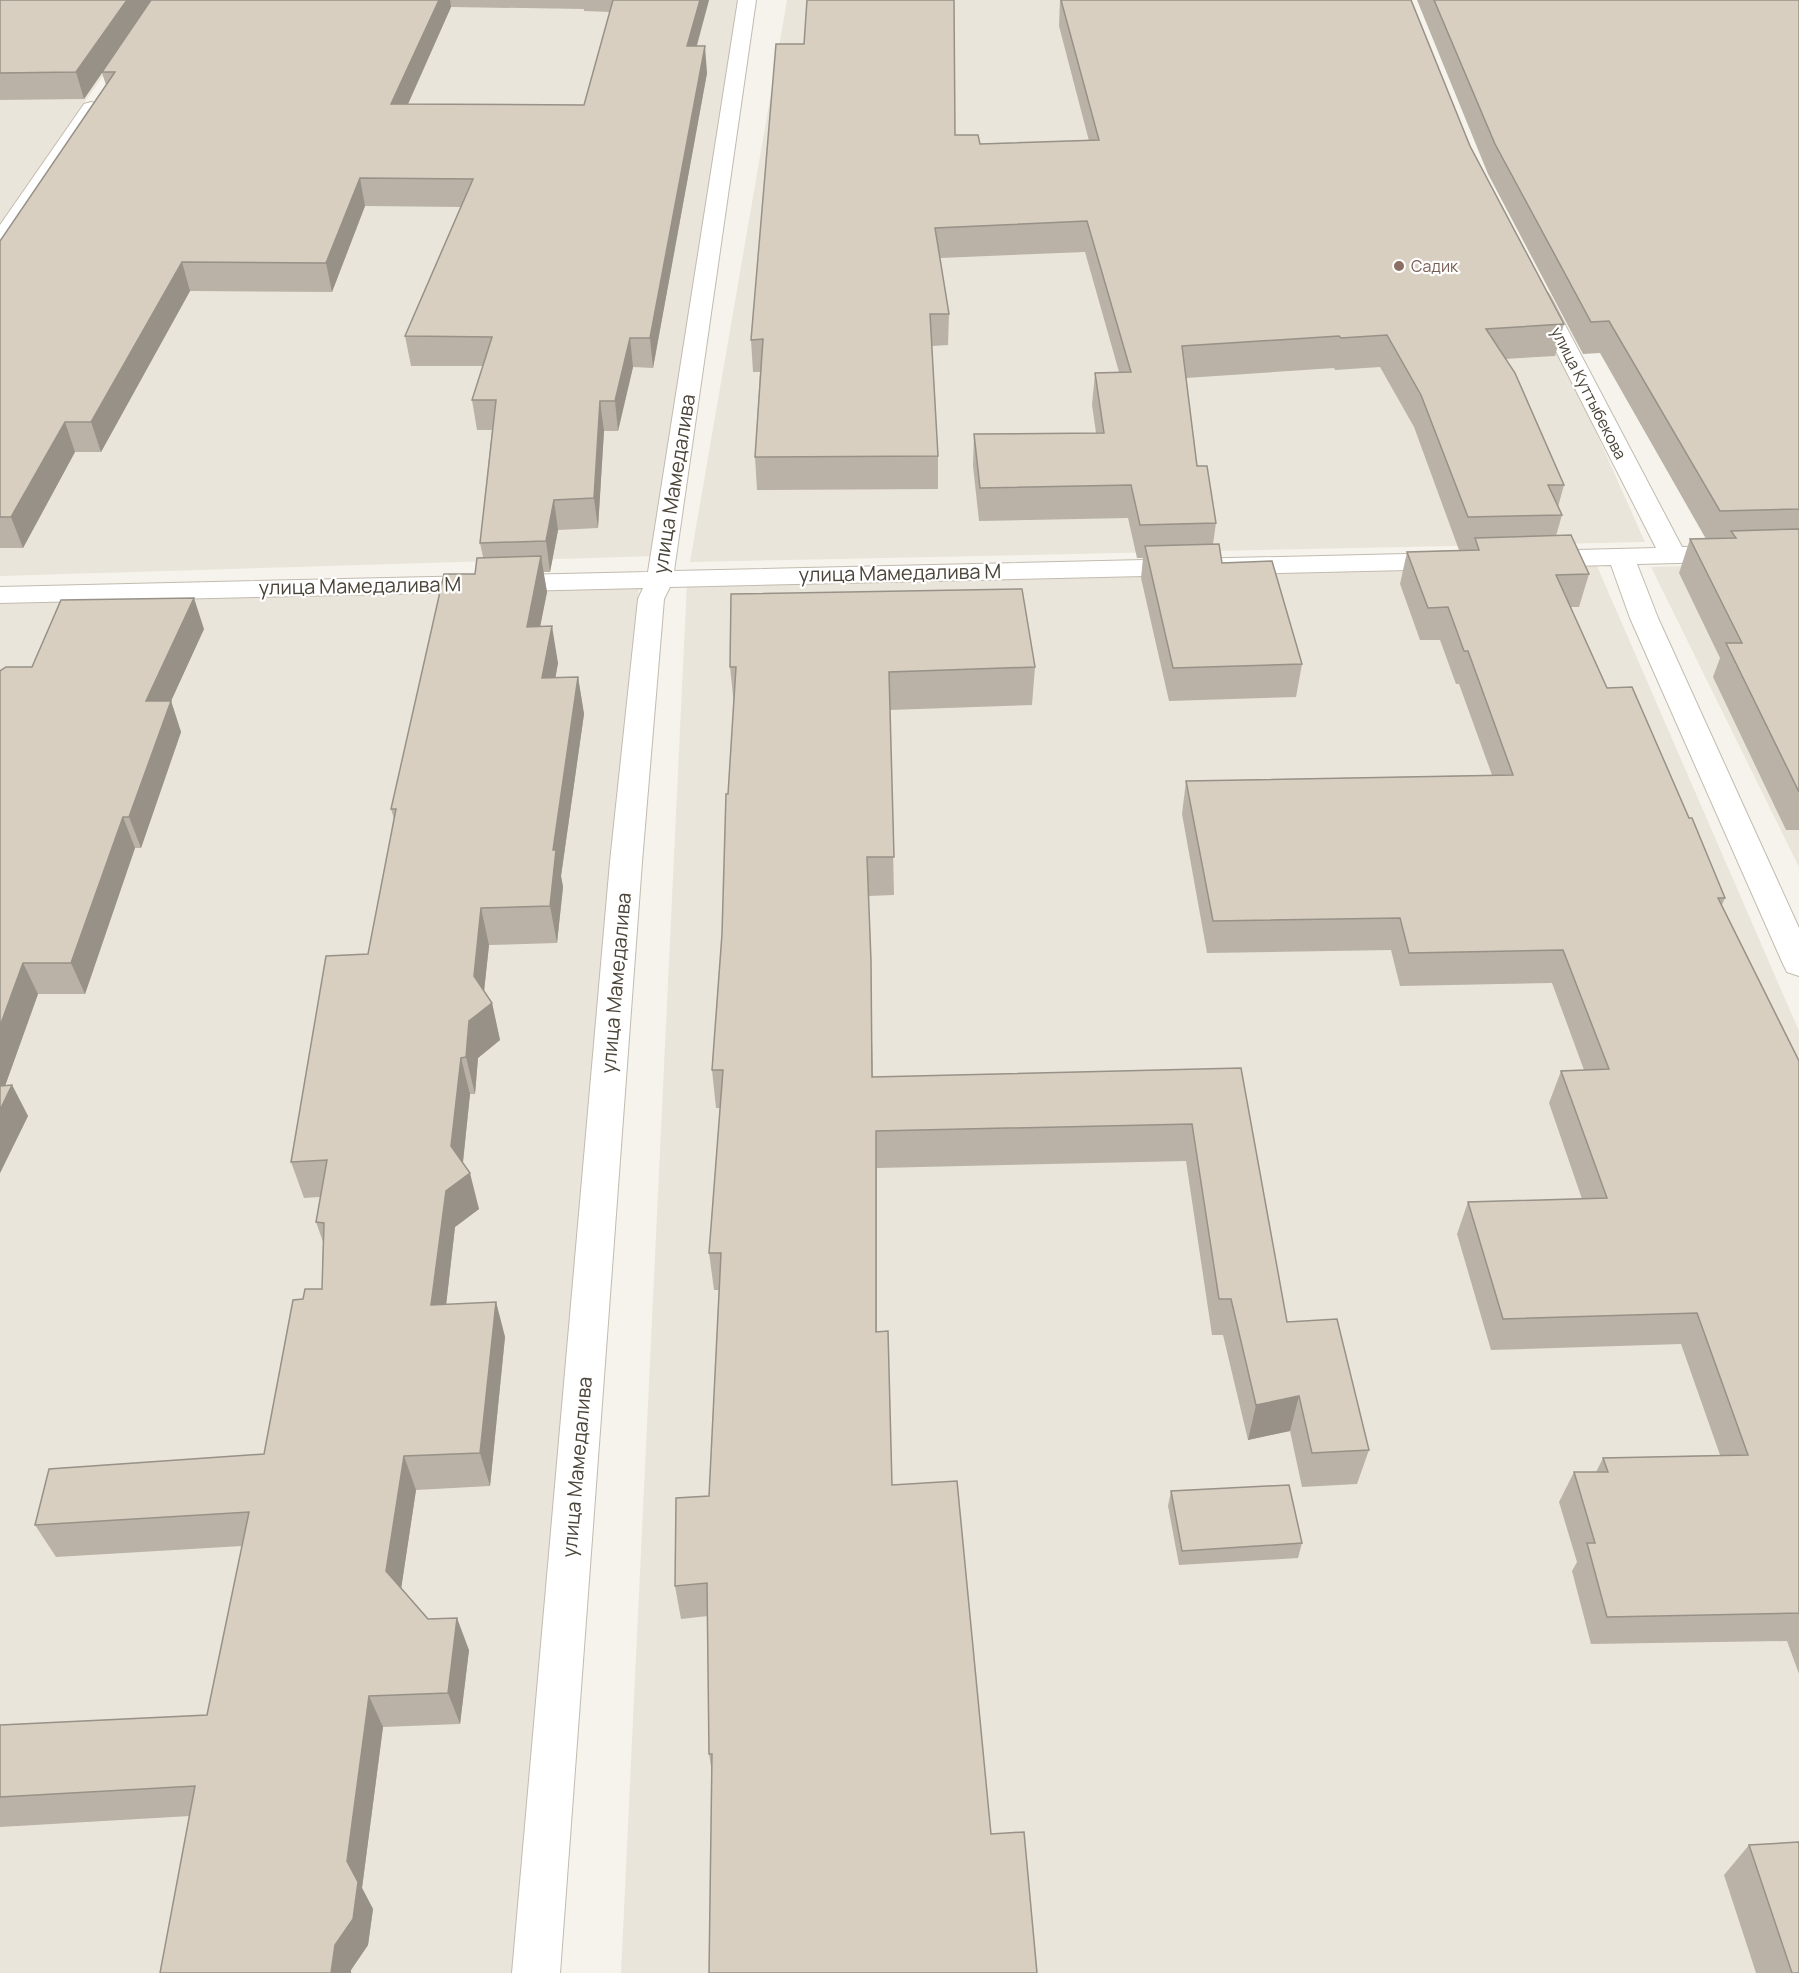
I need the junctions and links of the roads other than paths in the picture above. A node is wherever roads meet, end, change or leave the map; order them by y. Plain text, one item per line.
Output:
1 (747, 0) edge
2 (99, 96) edge
3 (0, 240) edge
4 (1531, 281) edge
5 (1799, 552) edge
6 (1673, 555) junction
7 (1621, 557) junction
8 (1478, 560) edge
9 (1514, 560) edge
10 (660, 579) junction
11 (0, 595) edge
12 (1799, 963) edge
13 (536, 1973) edge

1 - 10 street, улица Мамедалива
2 - 3 street
4 - 6 street, улица Куттыбекова
5 - 6 street
6 - 7 street
7 - 9 street
7 - 12 street
8 - 10 street, улица Мамедалива М
10 - 11 street, улица Мамедалива М
10 - 13 street, улица Мамедалива

